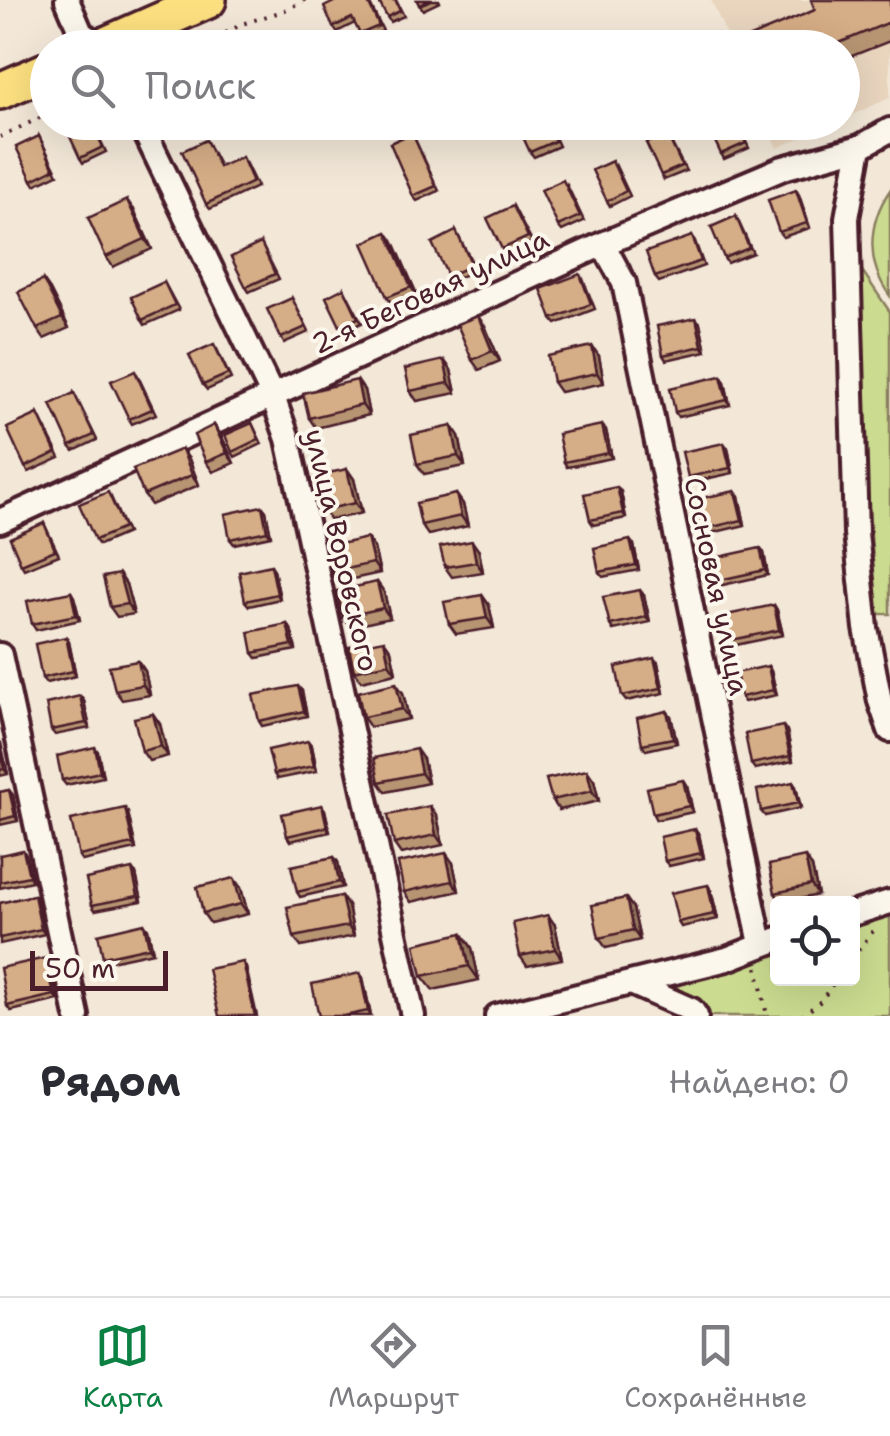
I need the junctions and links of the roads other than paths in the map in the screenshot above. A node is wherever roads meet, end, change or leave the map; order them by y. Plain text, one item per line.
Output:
1 (67, 0) edge
2 (208, 0) edge
3 (80, 30) edge
4 (140, 30) edge
5 (30, 78) edge
6 (0, 92) edge
7 (890, 130) edge
8 (149, 140) edge
9 (860, 147) junction
10 (603, 244) junction
11 (273, 396) junction
12 (0, 521) edge
13 (0, 655) edge
14 (890, 730) edge
15 (885, 912) edge
16 (860, 914) edge
17 (769, 942) edge
18 (631, 983) junction
19 (77, 1016) edge
20 (413, 1016) edge
21 (497, 1016) edge
22 (696, 1016) edge

1 - 3 street
2 - 4 main road
5 - 6 main road
7 - 9 street, 2-я Беговая улица
8 - 11 street, улица Воровского
9 - 10 street, 2-я Беговая улица
9 - 14 street
10 - 11 street, 2-я Беговая улица
10 - 17 street, Сосновая улица
11 - 12 street, 2-я Беговая улица
11 - 20 street, улица Воровского
13 - 19 street
15 - 16 street
17 - 18 street
18 - 21 street
18 - 22 street

